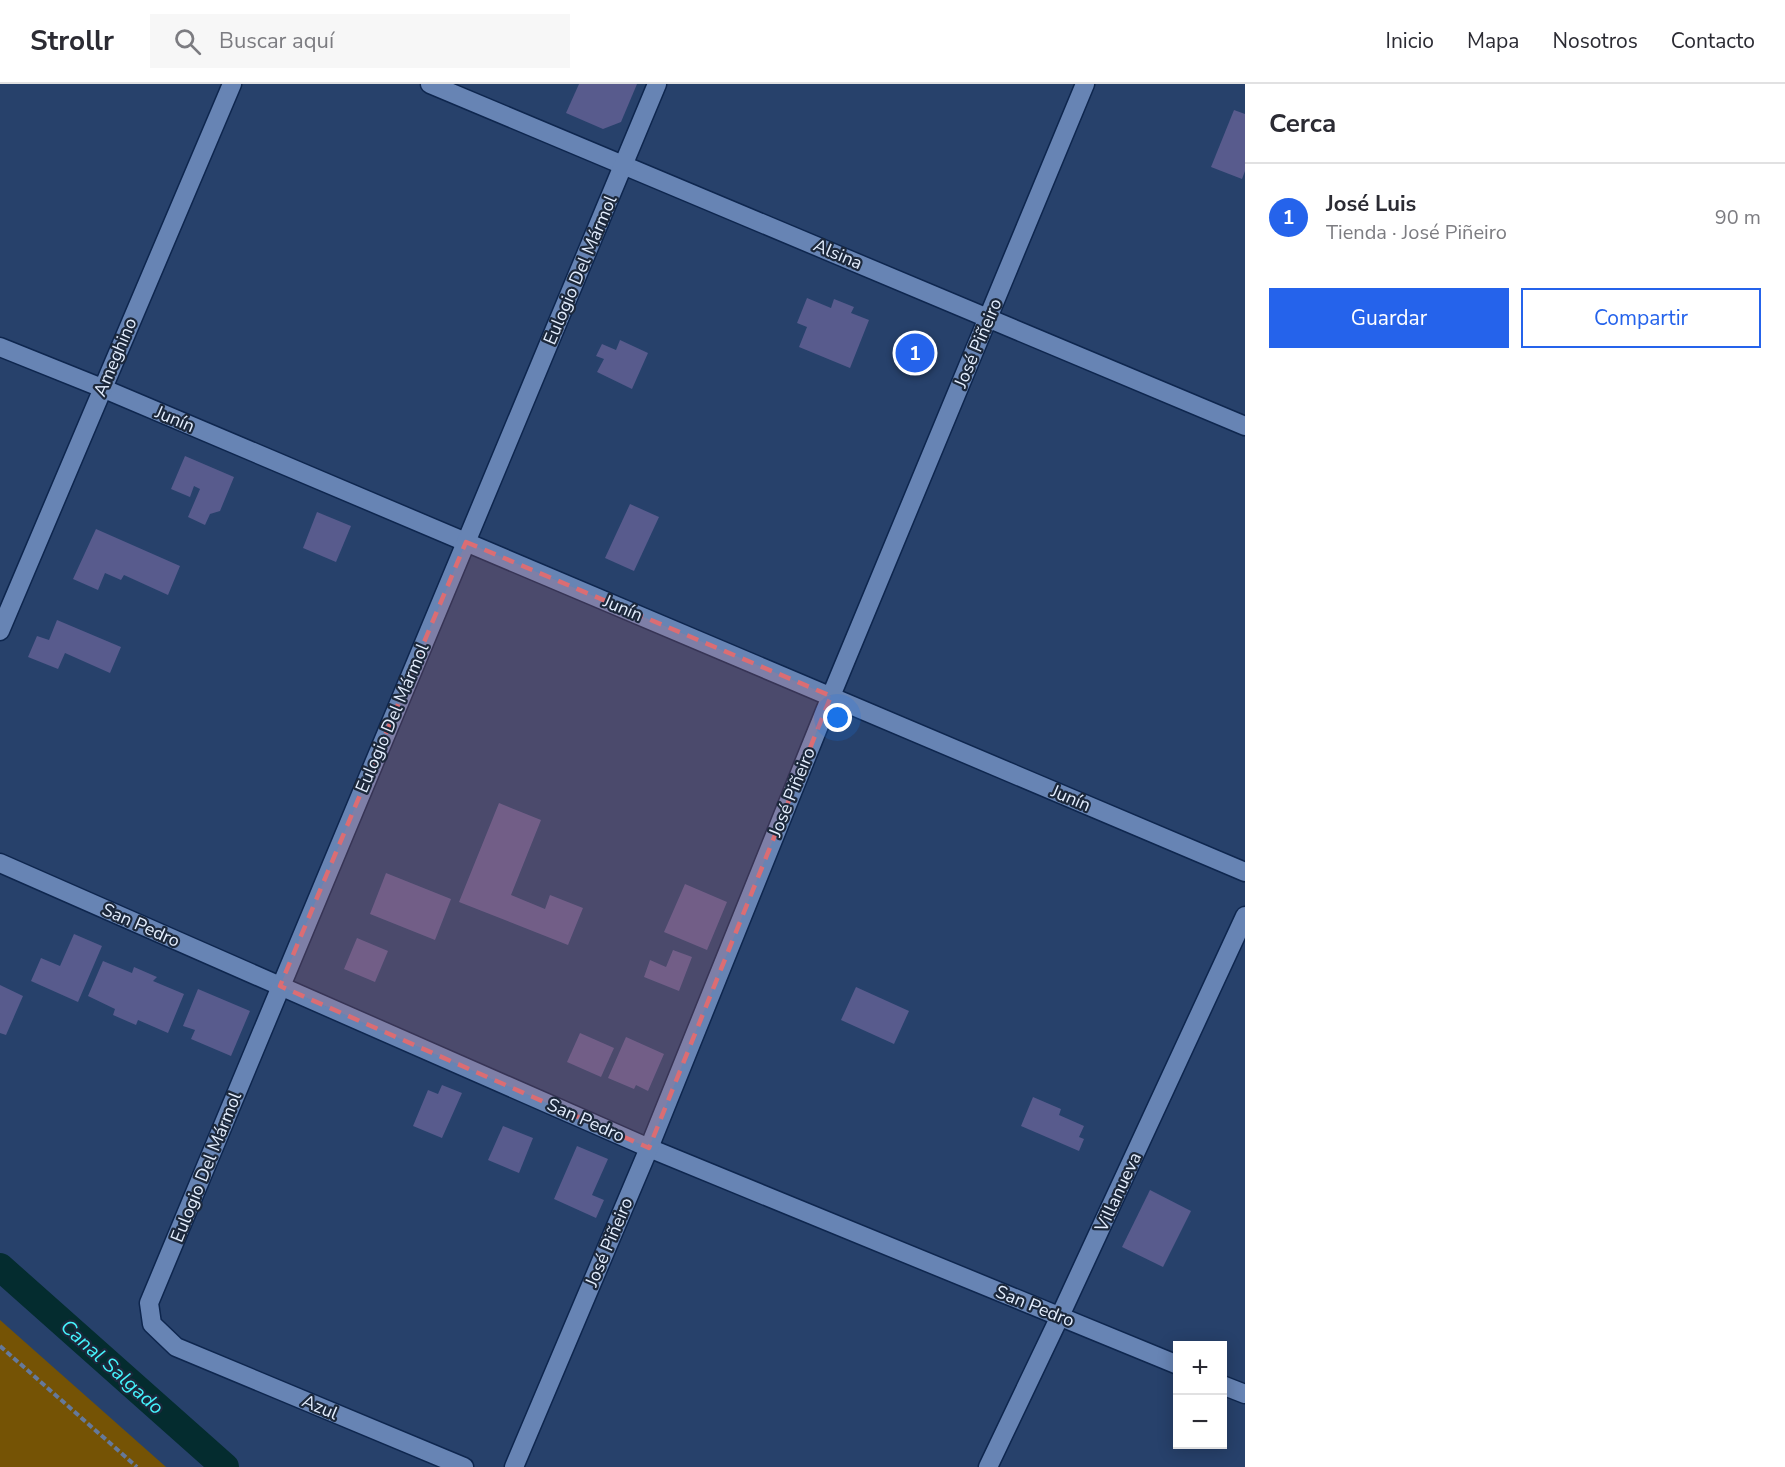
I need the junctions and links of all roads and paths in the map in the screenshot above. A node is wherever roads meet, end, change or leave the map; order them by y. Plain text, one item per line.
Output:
1 (232, 84) edge
2 (430, 84) edge
3 (657, 84) edge
4 (1084, 84) edge
5 (625, 164) junction
6 (989, 318) junction
7 (0, 347) edge
8 (102, 388) junction
9 (1245, 426) edge
10 (466, 542) junction
11 (0, 631) edge
12 (831, 696) junction
13 (0, 863) edge
14 (1245, 872) edge
15 (1245, 916) edge
16 (280, 986) junction
17 (649, 1148) junction
18 (1060, 1316) junction
19 (0, 1346) edge
20 (176, 1347) joint
21 (1173, 1363) edge
22 (1227, 1387) edge
23 (1245, 1394) edge
24 (136, 1467) edge
25 (464, 1467) edge
26 (514, 1467) edge
27 (988, 1467) edge

1 - 8 street, Ameghino
2 - 5 street, Alsina
3 - 5 street, Eulogio Del Mármol
4 - 6 street, José Piñeiro
5 - 6 street, Alsina
5 - 10 street, Eulogio Del Mármol
6 - 9 street, Alsina
6 - 12 street, José Piñeiro
7 - 8 street, Junín
8 - 10 street, Junín
8 - 11 street, Ameghino
10 - 12 street, Junín
10 - 16 street, Eulogio Del Mármol
12 - 14 street, Junín
12 - 17 street, José Piñeiro
13 - 16 street, San Pedro
15 - 18 street, Villanueva
16 - 17 street, San Pedro
16 - 20 street, Eulogio Del Mármol
17 - 18 street, San Pedro
17 - 26 street, José Piñeiro
18 - 21 street, San Pedro
18 - 27 street, Villanueva
19 - 24 path
20 - 25 street, Azul
22 - 23 street

